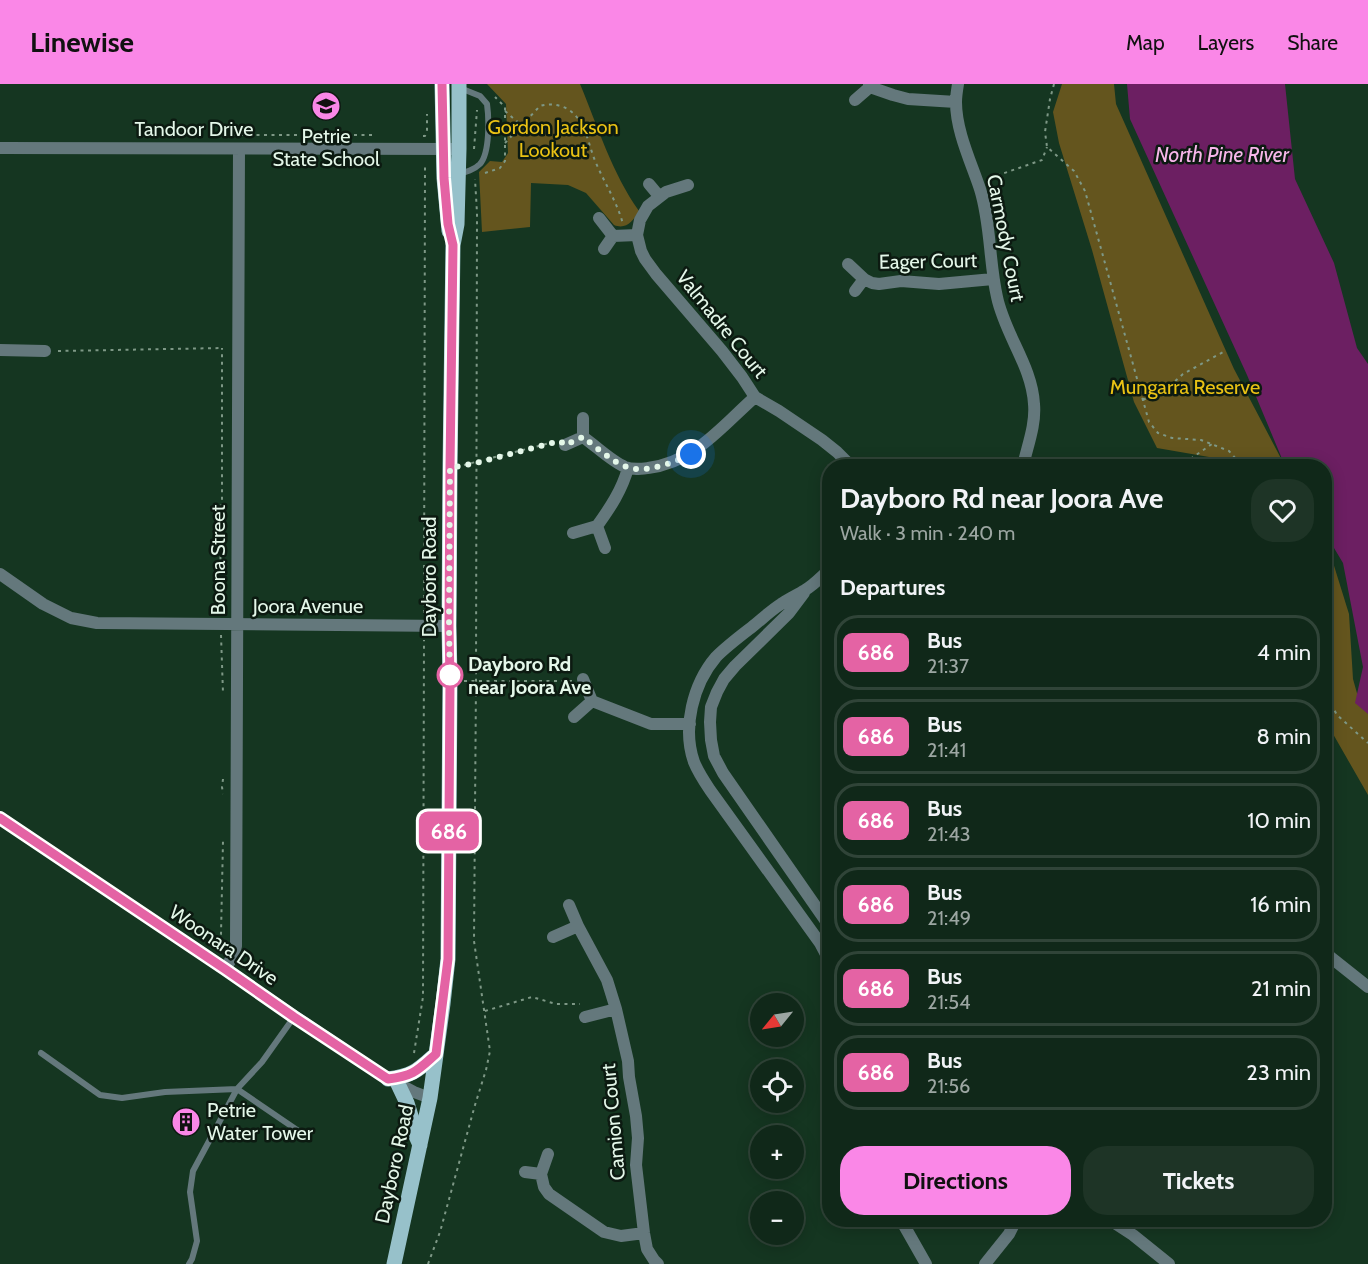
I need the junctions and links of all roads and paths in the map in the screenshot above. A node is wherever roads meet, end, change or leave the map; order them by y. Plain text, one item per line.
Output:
1 (442, 84) edge
2 (958, 84) edge
3 (1054, 84) edge
4 (869, 85) edge
5 (459, 86) edge
6 (480, 96) junction
7 (855, 100) dead end
8 (956, 102) junction
9 (427, 111) dead end
10 (505, 111) dead end
11 (521, 125) junction
12 (229, 135) dead end
13 (378, 135) dead end
14 (413, 135) dead end
15 (505, 143) dead end
16 (1047, 147) junction
17 (0, 148) edge
18 (238, 149) junction
19 (452, 149) junction
20 (425, 166) dead end
21 (475, 168) junction
22 (458, 174) junction
23 (977, 183) junction
24 (649, 184) dead end
25 (688, 185) dead end
26 (659, 196) junction
27 (599, 218) dead end
28 (625, 235) junction
29 (453, 245) junction
30 (604, 249) dead end
31 (848, 264) dead end
32 (864, 279) junction
33 (993, 279) junction
34 (855, 291) dead end
35 (238, 347) junction
36 (222, 348) junction
37 (0, 350) edge
38 (45, 351) joint
39 (1225, 351) dead end
40 (755, 397) junction
41 (1143, 400) junction
42 (583, 418) dead end
43 (583, 437) junction
44 (1212, 444) junction
45 (565, 445) joint
46 (844, 459) edge
47 (1025, 459) edge
48 (1190, 459) edge
49 (1235, 459) edge
50 (476, 463) junction
51 (450, 468) junction
52 (628, 468) junction
53 (597, 526) junction
54 (573, 533) dead end
55 (605, 548) dead end
56 (0, 574) edge
57 (822, 576) edge
58 (807, 590) junction
59 (221, 611) dead end
60 (424, 618) dead end
61 (237, 625) junction
62 (449, 626) junction
63 (424, 636) dead end
64 (583, 679) joint
65 (450, 681) junction
66 (476, 681) junction
67 (592, 701) junction
68 (1332, 706) edge
69 (574, 717) dead end
70 (690, 724) junction
71 (1368, 743) edge
72 (0, 818) edge
73 (569, 905) dead end
74 (822, 915) edge
75 (578, 926) junction
76 (553, 937) dead end
77 (822, 947) edge
78 (1332, 958) edge
79 (225, 969) junction
80 (1368, 987) edge
81 (616, 1009) junction
82 (485, 1011) junction
83 (600, 1013) junction
84 (294, 1017) junction
85 (585, 1017) dead end
86 (41, 1053) dead end
87 (414, 1053) dead end
88 (436, 1054) junction
89 (393, 1082) junction
90 (237, 1089) junction
91 (430, 1098) junction
92 (300, 1132) dead end
93 (420, 1145) junction
94 (548, 1154) dead end
95 (525, 1172) dead end
96 (541, 1174) junction
97 (905, 1227) edge
98 (1013, 1227) edge
99 (1122, 1227) edge
100 (644, 1233) junction
101 (189, 1264) edge
102 (394, 1264) edge
103 (428, 1264) edge
104 (658, 1264) edge
105 (926, 1264) edge
106 (986, 1264) edge
107 (1169, 1264) edge

1 - 19 main road, Dayboro Road
2 - 8 street, Carmody Court
3 - 16 path
4 - 7 street
4 - 8 street
5 - 6 lane
5 - 19 main road, Dayboro Road
6 - 21 path
6 - 21 lane
8 - 23 street, Carmody Court
9 - 14 path
10 - 11 path
11 - 15 path
11 - 28 path
12 - 13 path
16 - 23 path
16 - 41 path
17 - 18 street, Tandoor Drive
18 - 19 street, Tandoor Drive
18 - 35 street, Boona Street
19 - 22 main road, Dayboro Road
19 - 29 main road, Dayboro Road
20 - 60 path
21 - 22 lane
21 - 50 path
22 - 29 main road, Dayboro Road
23 - 33 street, Carmody Court
24 - 26 street
25 - 26 street
26 - 28 street
27 - 28 street, Valmadre Court
28 - 30 street
28 - 40 street, Valmadre Court
29 - 51 main road, Dayboro Road
31 - 32 street, Eager Court
32 - 33 street, Eager Court
32 - 34 street, Eager Court
33 - 47 street, Carmody Court
35 - 36 path
35 - 61 street, Boona Street
36 - 38 path
36 - 59 path
37 - 38 street
39 - 41 path
40 - 46 street, Valmadre Court
40 - 52 street
41 - 44 path
42 - 43 street
43 - 45 street
43 - 52 street
44 - 48 path
44 - 49 path
45 - 50 path
50 - 51 path
50 - 66 path
51 - 62 main road, Dayboro Road
52 - 53 street
53 - 54 street
53 - 55 street
56 - 61 street, Joora Avenue
57 - 58 street
58 - 70 street
58 - 74 street
61 - 62 street, Joora Avenue
61 - 79 street, Boona Street
62 - 65 main road, Dayboro Road
63 - 87 path
64 - 66 path
64 - 67 street
65 - 66 path
65 - 88 main road, Dayboro Road
66 - 82 path
67 - 69 street
67 - 70 street
68 - 71 path
70 - 77 street
72 - 79 street, Woonara Drive
73 - 75 street, Camion Court
75 - 76 street
75 - 81 street, Camion Court
78 - 80 street
79 - 84 street, Woonara Drive
81 - 83 street
81 - 100 street, Camion Court
82 - 83 path
82 - 103 path
83 - 85 street
84 - 89 street, Woonara Drive
84 - 90 lane
86 - 90 lane
88 - 89 main road
88 - 91 main road, Dayboro Road
89 - 91 street, Woonara Drive
89 - 93 main road
90 - 92 lane
90 - 101 lane
91 - 93 main road, Dayboro Road
93 - 102 main road, Dayboro Road
94 - 96 street
95 - 96 street
96 - 100 street
97 - 105 street
98 - 106 street
99 - 107 street
100 - 104 street, Camion Court

